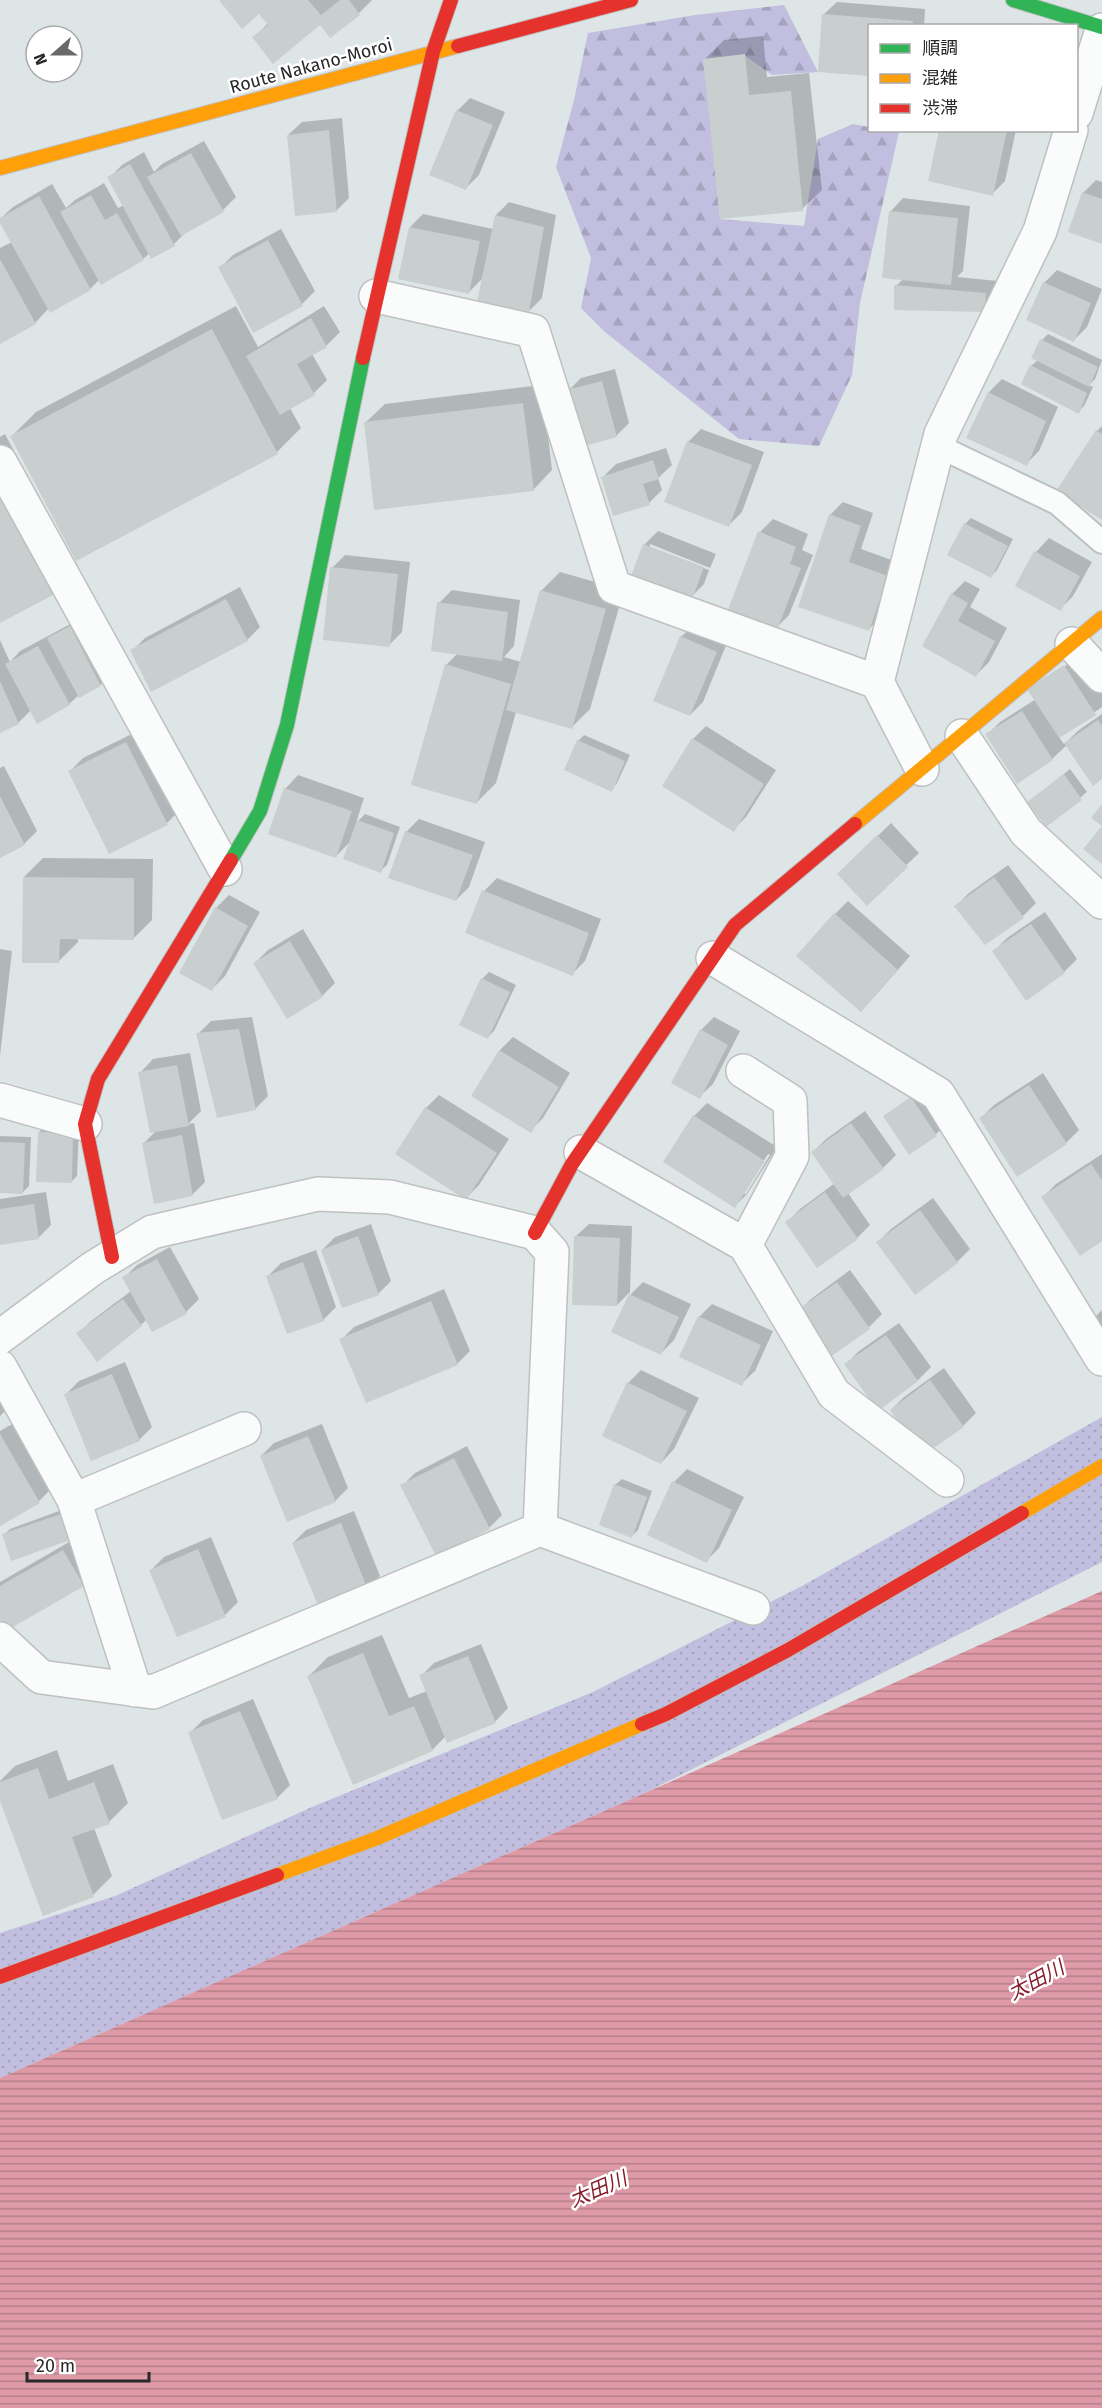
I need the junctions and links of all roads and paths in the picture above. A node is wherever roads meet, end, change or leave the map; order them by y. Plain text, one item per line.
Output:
1 (631, 0) edge
2 (1013, 0) edge
3 (449, 1) edge
4 (1102, 29) edge
5 (433, 52) junction
6 (1078, 110) edge
7 (1070, 132) edge
8 (0, 168) edge
9 (376, 296) junction
10 (938, 446) junction
11 (0, 462) edge
12 (1102, 542) edge
13 (1102, 618) edge
14 (1072, 644) junction
15 (1102, 676) edge
16 (877, 682) junction
17 (962, 736) junction
18 (922, 769) junction
19 (225, 869) junction
20 (1102, 902) edge
21 (713, 958) junction
22 (743, 1071) dead end
23 (0, 1100) edge
24 (85, 1124) junction
25 (581, 1152) junction
26 (535, 1233) junction
27 (745, 1245) junction
28 (112, 1257) junction
29 (0, 1337) edge
30 (1102, 1359) edge
31 (0, 1367) edge
32 (244, 1429) dead end
33 (1102, 1466) edge
34 (947, 1480) dead end
35 (74, 1500) junction
36 (540, 1529) junction
37 (753, 1608) dead end
38 (0, 1639) edge
39 (135, 1690) junction
40 (0, 1977) edge

1 - 5 street, Route Nakano-Moroi
2 - 4 street
3 - 5 street
4 - 6 street
5 - 8 street, Route Nakano-Moroi
5 - 9 street
7 - 10 street
9 - 16 street
9 - 19 street
10 - 12 lane
10 - 16 street
11 - 19 street
13 - 14 street
14 - 15 street
14 - 17 street
16 - 18 street
17 - 18 street
17 - 20 street
18 - 21 street
19 - 24 street
21 - 25 street
21 - 30 street
22 - 27 street
23 - 24 street
24 - 28 street
25 - 26 street
25 - 27 street
26 - 28 street
26 - 36 street
27 - 34 street
28 - 29 street
31 - 35 street
32 - 35 street
33 - 40 street
35 - 39 street
36 - 37 street
36 - 39 street
38 - 39 street

